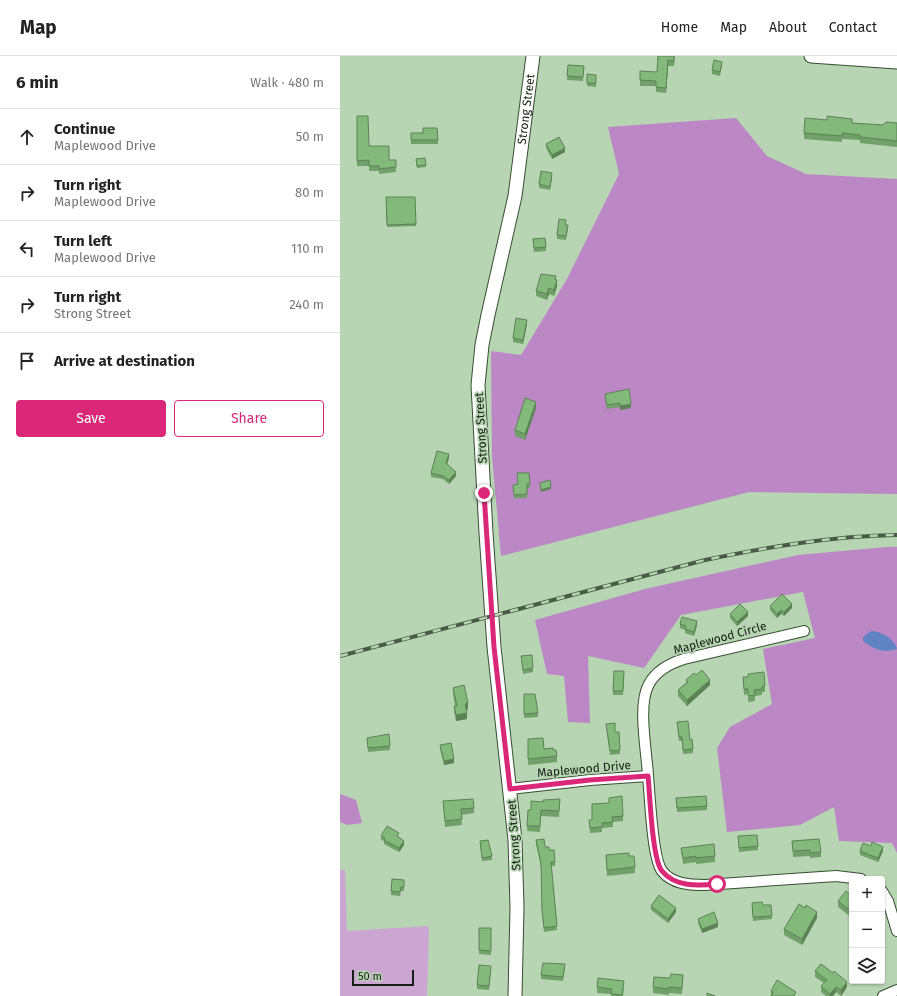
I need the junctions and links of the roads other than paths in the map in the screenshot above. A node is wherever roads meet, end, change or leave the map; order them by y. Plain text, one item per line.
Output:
1 (533, 56) edge
2 (811, 56) edge
3 (897, 62) edge
4 (804, 631) dead end
5 (648, 776) junction
6 (510, 789) junction
7 (849, 878) edge
8 (885, 897) edge
9 (897, 930) edge
10 (897, 990) edge
11 (515, 996) edge
12 (883, 996) edge

1 - 6 main road, Strong Street
2 - 3 main road
4 - 5 street, Maplewood Circle
5 - 6 street, Maplewood Drive
5 - 7 street, Maplewood Drive
6 - 11 main road, Strong Street
8 - 9 street
10 - 12 street

